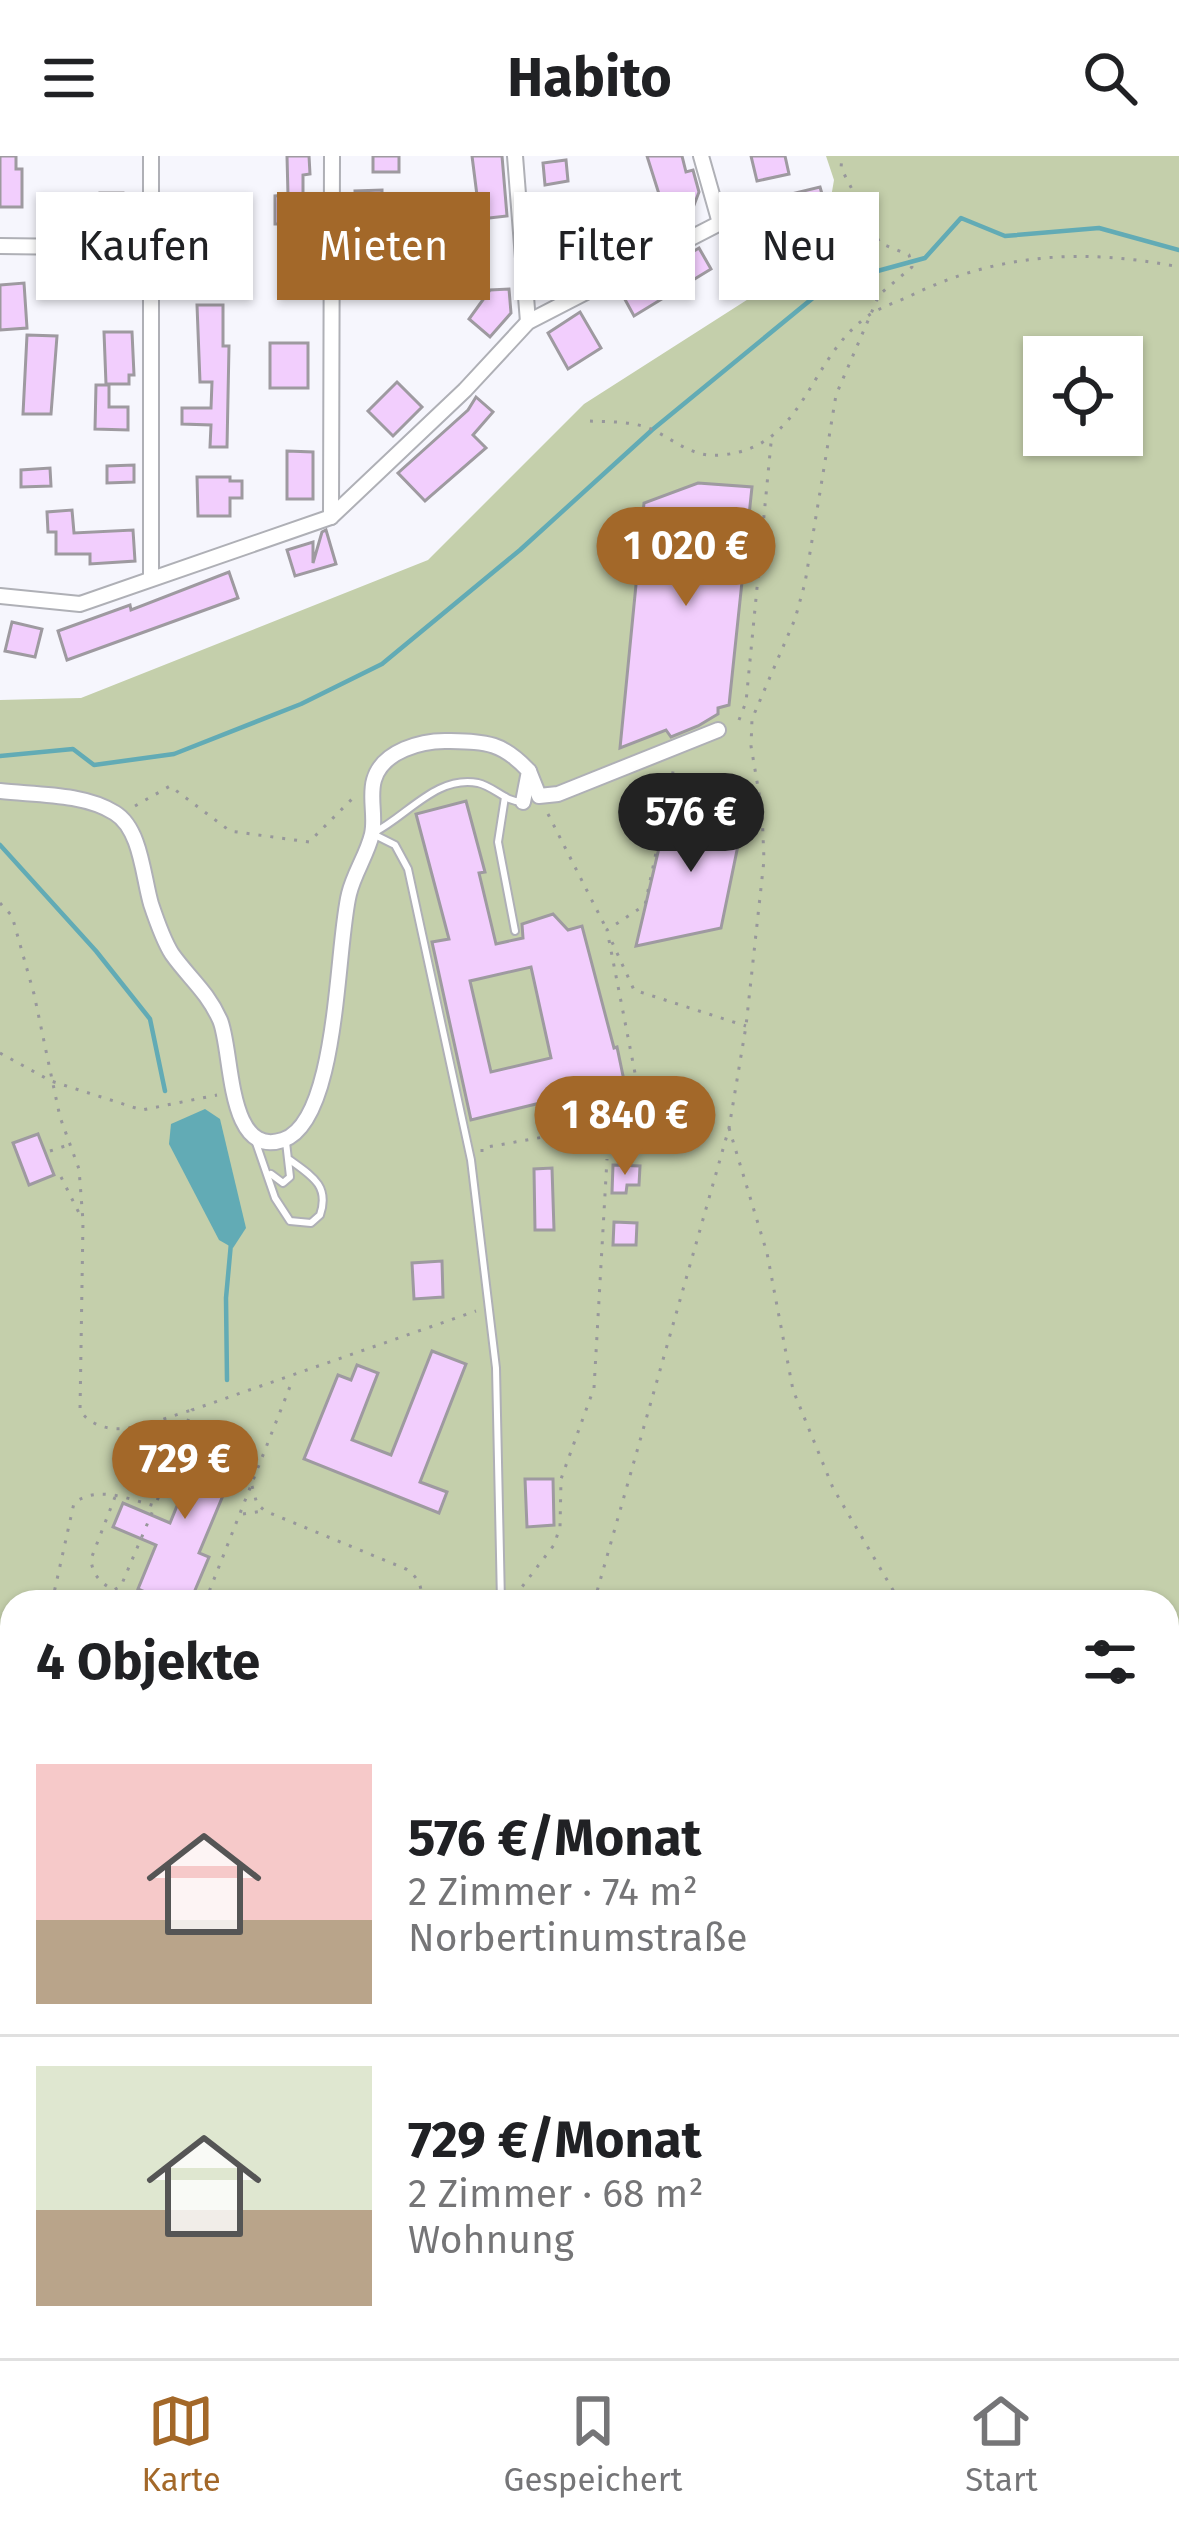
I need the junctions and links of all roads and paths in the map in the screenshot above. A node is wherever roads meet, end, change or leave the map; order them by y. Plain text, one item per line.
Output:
1 (151, 156) edge
2 (332, 156) edge
3 (515, 156) edge
4 (701, 156) edge
5 (842, 156) edge
6 (151, 192) edge
7 (0, 246) edge
8 (36, 246) edge
9 (1179, 267) edge
10 (150, 300) edge
11 (868, 316) junction
12 (528, 322) junction
13 (590, 421) dead end
14 (771, 441) junction
15 (331, 517) junction
16 (151, 578) junction
17 (0, 596) edge
18 (752, 719) junction
19 (718, 730) dead end
20 (678, 747) junction
21 (529, 771) junction
22 (374, 778) junction
23 (0, 790) edge
24 (538, 796) junction
25 (505, 797) junction
26 (523, 802) joint
27 (120, 815) junction
28 (372, 834) junction
29 (0, 903) edge
30 (607, 930) junction
31 (514, 931) dead end
32 (746, 1026) junction
33 (0, 1053) edge
34 (51, 1081) junction
35 (228, 1107) dead end
36 (729, 1128) junction
37 (254, 1136) junction
38 (286, 1140) junction
39 (73, 1144) junction
40 (50, 1151) dead end
41 (608, 1159) dead end
42 (290, 1160) junction
43 (483, 1170) dead end
44 (268, 1172) junction
45 (61, 1177) dead end
46 (83, 1221) junction
47 (489, 1306) junction
48 (293, 1377) junction
49 (193, 1410) junction
50 (252, 1484) junction
51 (116, 1496) junction
52 (155, 1506) junction
53 (265, 1511) junction
54 (239, 1516) junction
55 (55, 1590) edge
56 (210, 1590) edge
57 (420, 1590) edge
58 (500, 1590) edge
59 (519, 1590) edge
60 (597, 1590) edge
61 (893, 1590) edge

1 - 6 street
2 - 15 street
3 - 12 street
4 - 12 street
5 - 11 path
7 - 8 street
9 - 11 path
10 - 16 street
11 - 14 path
11 - 18 path
12 - 15 street
13 - 14 path
14 - 18 path
15 - 16 street
16 - 17 street
18 - 32 path
19 - 20 street
20 - 24 street
20 - 30 path
21 - 22 street
21 - 24 street
21 - 26 street
22 - 27 path
22 - 28 street
23 - 27 street
24 - 30 path
25 - 26 lane
25 - 28 lane
25 - 31 lane
27 - 37 street
28 - 38 street
28 - 47 lane
29 - 34 path
30 - 32 path
30 - 43 path
32 - 36 path
33 - 34 path
34 - 35 path
34 - 39 path
36 - 60 path
36 - 61 path
37 - 38 street
37 - 44 lane
38 - 42 lane
39 - 40 path
39 - 46 path
41 - 59 path
42 - 44 lane
42 - 44 lane
45 - 46 path
46 - 49 path
47 - 48 path
47 - 58 lane
48 - 49 path
48 - 50 path
49 - 52 path
50 - 53 path
50 - 54 path
51 - 52 path
51 - 52 path
51 - 55 path
53 - 54 path
53 - 57 path
54 - 56 path

